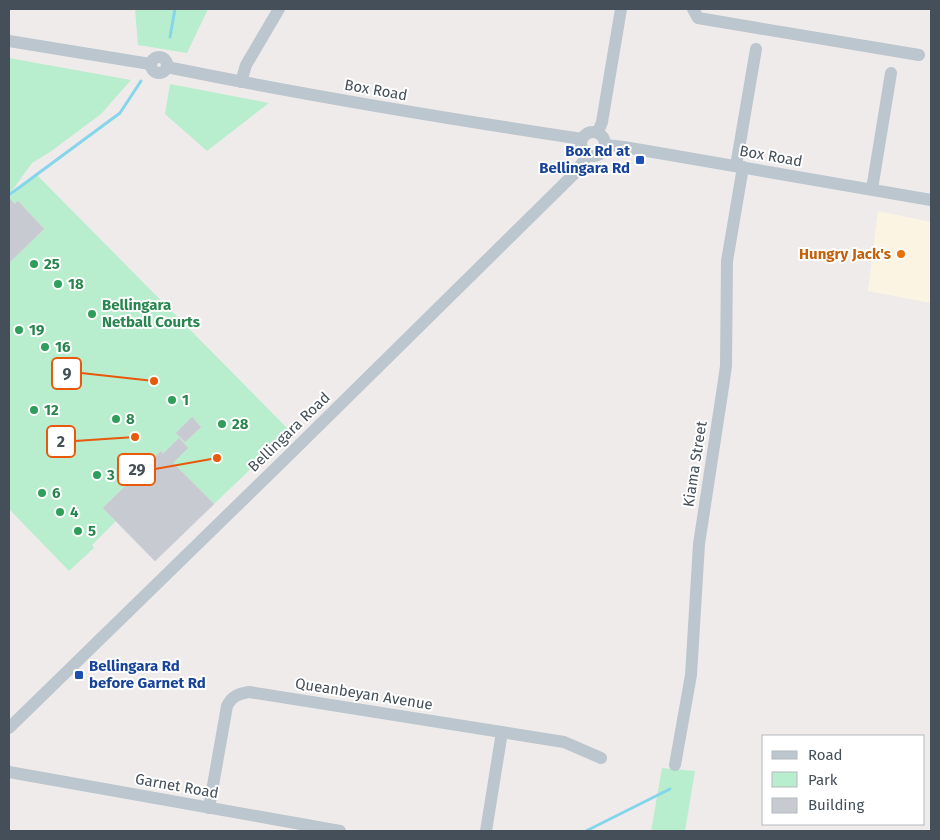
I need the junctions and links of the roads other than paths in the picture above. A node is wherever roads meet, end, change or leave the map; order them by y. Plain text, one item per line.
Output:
1 (279, 9) edge
2 (621, 9) edge
3 (695, 12) edge
4 (9, 41) edge
5 (756, 48) dead end
6 (919, 55) dead end
7 (890, 73) dead end
8 (241, 82) junction
9 (598, 132) junction
10 (582, 139) junction
11 (606, 145) junction
12 (588, 155) junction
13 (740, 167) junction
14 (872, 189) junction
15 (931, 200) edge
16 (9, 728) edge
17 (502, 732) junction
18 (601, 758) dead end
19 (675, 765) dead end
20 (9, 772) edge
21 (209, 808) junction
22 (340, 831) edge
23 (486, 831) edge

1 - 8 street
2 - 9 street
3 - 6 street
4 - 8 street, Box Road
5 - 13 street, Kiama Street
7 - 14 street
8 - 10 street, Box Road
9 - 10 street
9 - 11 street
10 - 12 street
11 - 12 street
11 - 13 street, Box Road
12 - 16 street, Bellingara Road
13 - 14 street, Box Road
13 - 19 street, Kiama Street
14 - 15 street, Box Road
17 - 18 street, Queanbeyan Avenue
17 - 21 street, Queanbeyan Avenue
17 - 23 street
20 - 21 street, Garnet Road
21 - 22 street, Garnet Road

